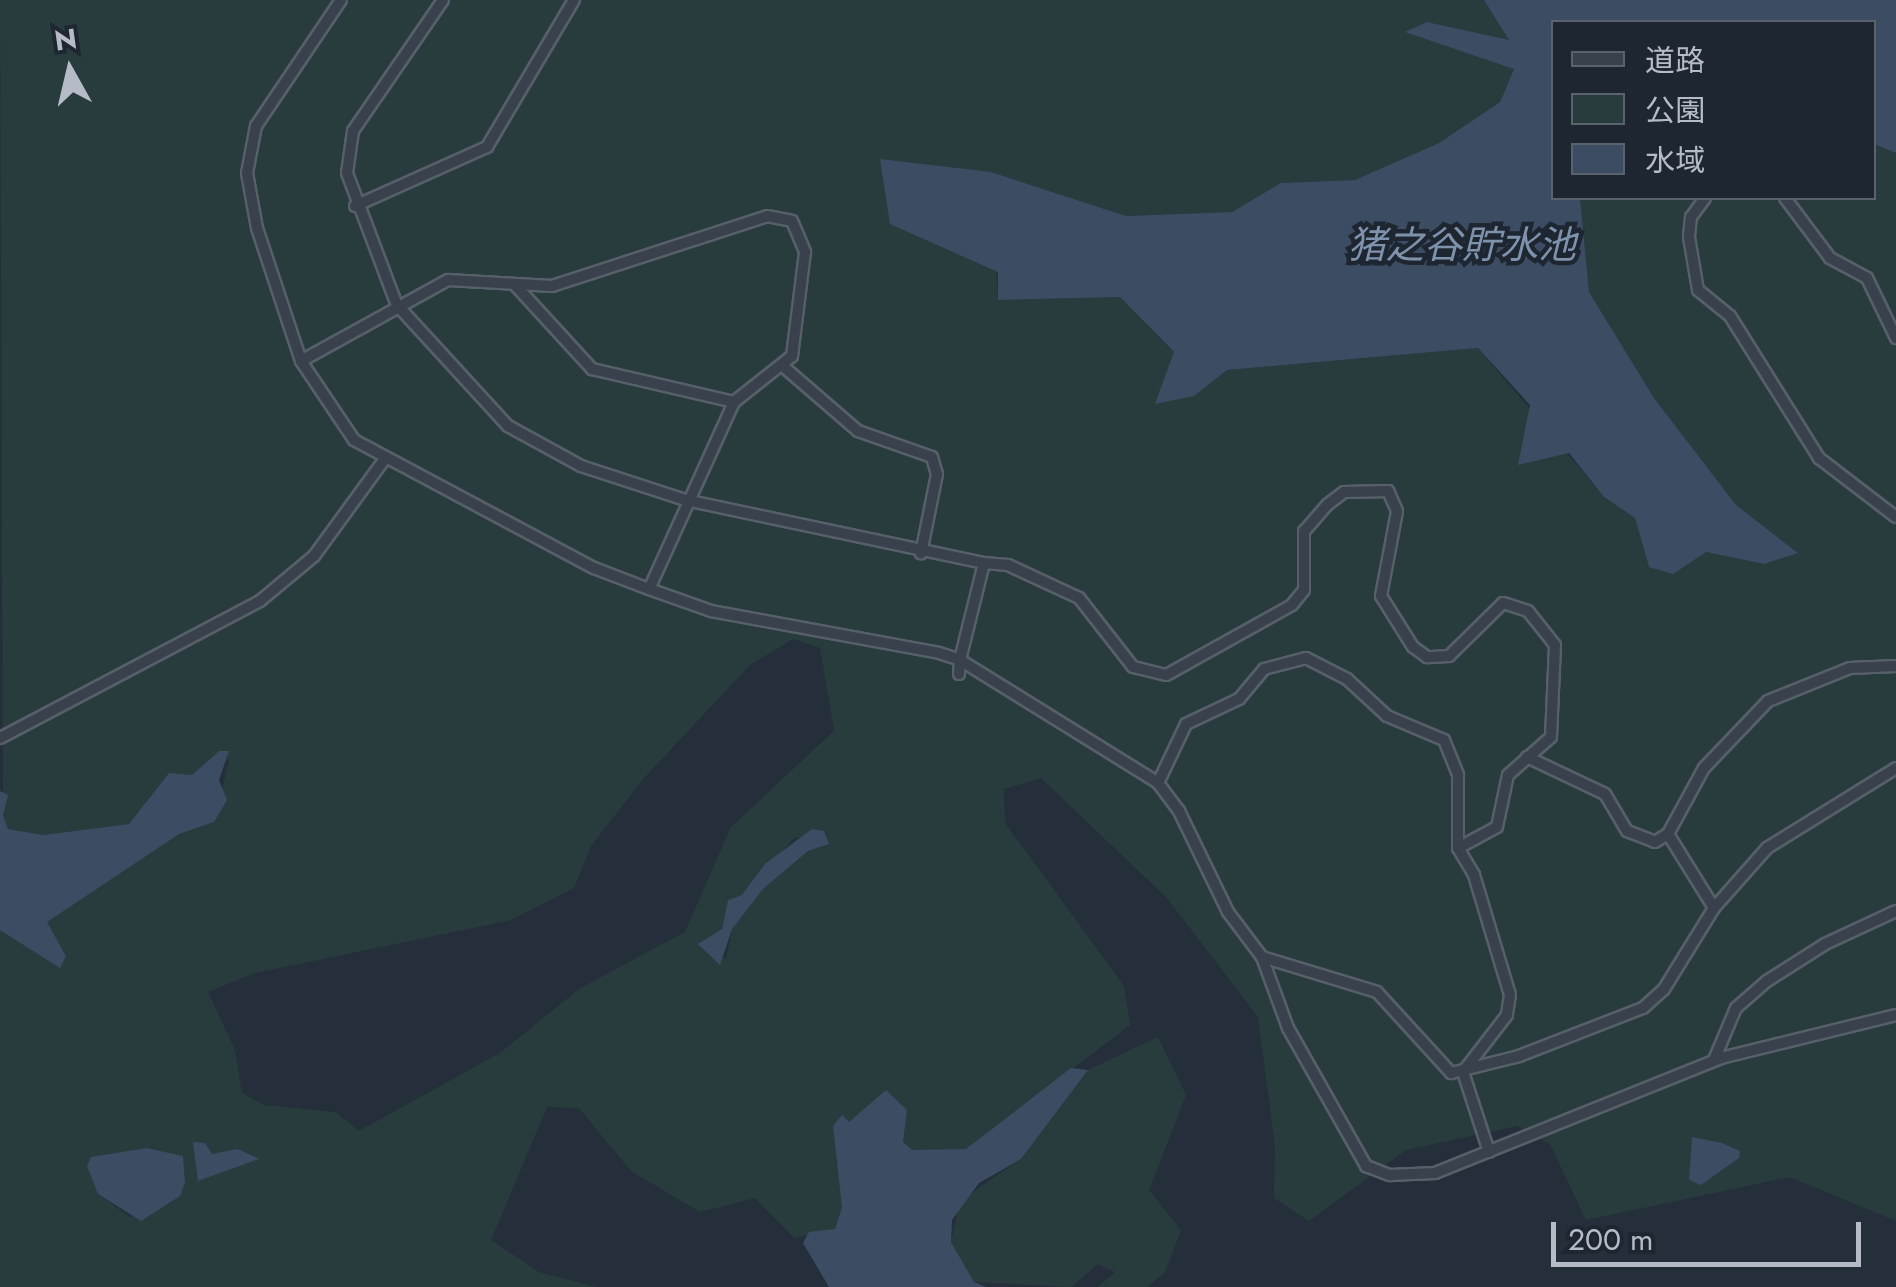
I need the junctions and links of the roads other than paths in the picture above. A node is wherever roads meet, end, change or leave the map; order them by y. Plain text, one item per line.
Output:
1 (342, 0) edge
2 (443, 0) edge
3 (574, 0) edge
4 (1704, 200) edge
5 (1786, 200) edge
6 (355, 206) junction
7 (515, 285) junction
8 (397, 306) junction
9 (1896, 338) edge
10 (302, 360) junction
11 (784, 368) junction
12 (734, 402) junction
13 (384, 460) junction
14 (685, 500) junction
15 (1896, 517) edge
16 (921, 553) junction
17 (984, 563) junction
18 (649, 589) junction
19 (960, 660) junction
20 (1896, 666) edge
21 (959, 674) dead end
22 (0, 738) edge
23 (1527, 757) junction
24 (1896, 768) edge
25 (1158, 783) junction
26 (1668, 834) junction
27 (1458, 848) junction
28 (1714, 908) junction
29 (1896, 912) edge
30 (1262, 957) junction
31 (1896, 1015) edge
32 (1714, 1061) junction
33 (1463, 1072) junction
34 (1489, 1152) junction

1 - 10 street
2 - 6 street
3 - 6 street
4 - 15 street
5 - 9 street
6 - 8 street
7 - 8 street
7 - 11 street
7 - 12 street
8 - 10 street
8 - 14 street
10 - 13 street
11 - 12 street
11 - 16 street
12 - 14 street
13 - 18 street
13 - 22 street
14 - 16 street
14 - 18 street
16 - 17 street
17 - 19 street
17 - 23 street
18 - 19 street
19 - 21 street
19 - 25 street
20 - 26 street
23 - 26 street
23 - 27 street
24 - 28 street
25 - 27 street
25 - 30 street
26 - 28 street
27 - 33 street
28 - 33 street
29 - 32 street
30 - 33 street
30 - 34 street
31 - 32 street
32 - 34 street
33 - 34 street

